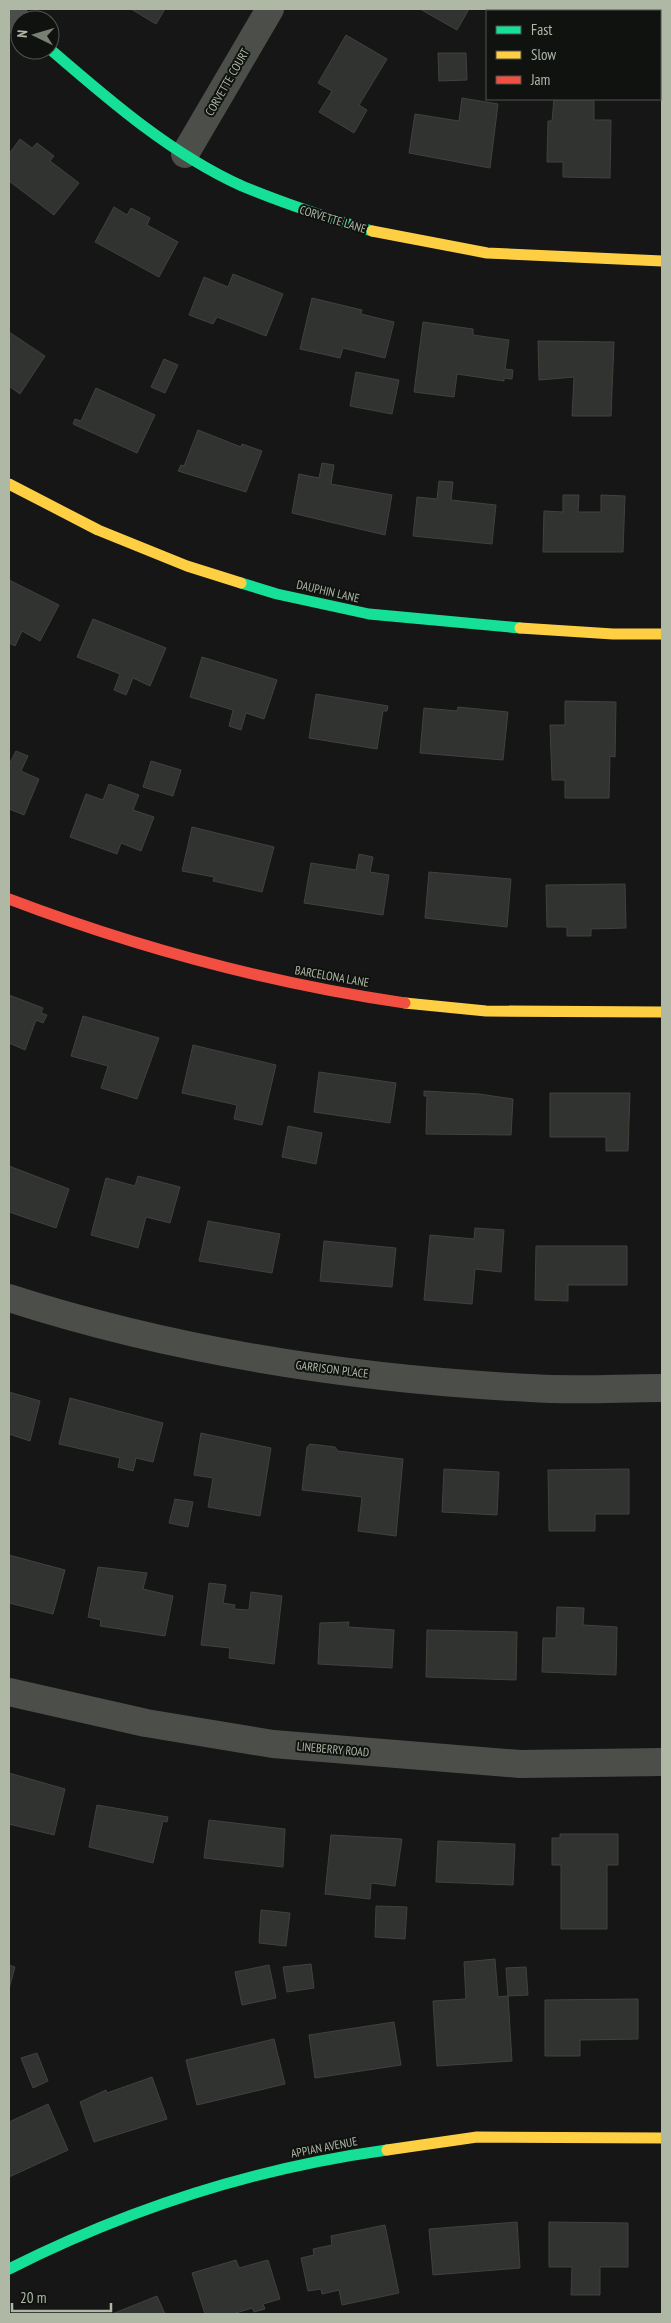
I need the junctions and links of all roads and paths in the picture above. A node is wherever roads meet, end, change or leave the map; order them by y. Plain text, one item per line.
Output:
1 (270, 9) edge
2 (60, 58) edge
3 (185, 154) junction
4 (662, 261) edge
5 (9, 484) edge
6 (662, 634) edge
7 (9, 899) edge
8 (662, 1012) edge
9 (9, 1298) edge
10 (662, 1388) edge
11 (9, 1692) edge
12 (662, 1762) edge
13 (662, 2138) edge
14 (9, 2269) edge

1 - 3 street, CORVETTE COURT
2 - 3 street, CORVETTE LANE
3 - 4 street, CORVETTE LANE
5 - 6 street, DAUPHIN LANE
7 - 8 street, BARCELONA LANE
9 - 10 street, GARRISON PLACE
11 - 12 street, LINEBERRY ROAD
13 - 14 street, APPIAN AVENUE

